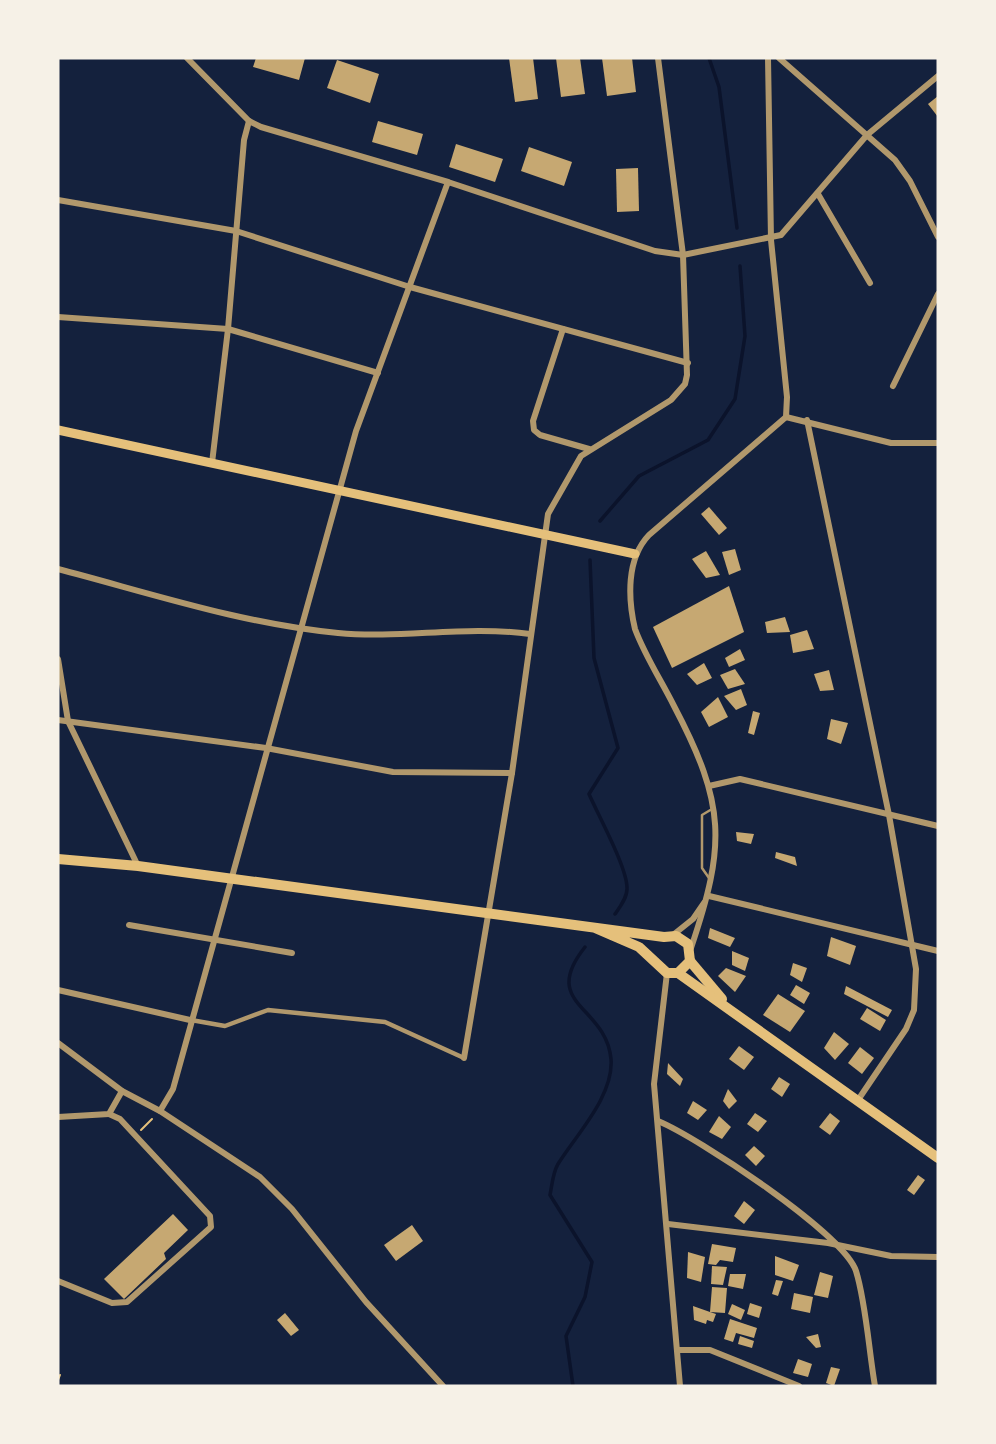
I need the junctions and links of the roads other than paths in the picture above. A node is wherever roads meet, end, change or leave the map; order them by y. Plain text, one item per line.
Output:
1 (187, 58) edge
2 (658, 58) edge
3 (768, 58) edge
4 (779, 58) edge
5 (938, 76) edge
6 (249, 121) junction
7 (867, 135) junction
8 (449, 182) junction
9 (818, 194) junction
10 (58, 200) edge
11 (236, 231) junction
12 (938, 237) edge
13 (771, 240) junction
14 (683, 255) junction
15 (870, 283) dead end
16 (410, 287) junction
17 (938, 294) edge
18 (58, 317) edge
19 (229, 329) junction
20 (563, 329) junction
21 (688, 363) junction
22 (378, 373) junction
23 (893, 386) dead end
24 (786, 417) junction
25 (807, 420) junction
26 (58, 430) edge
27 (938, 443) edge
28 (589, 449) junction
29 (212, 463) junction
30 (341, 492) junction
31 (544, 536) junction
32 (635, 554) junction
33 (58, 569) edge
34 (300, 628) junction
35 (530, 634) junction
36 (58, 663) edge
37 (58, 720) edge
38 (68, 721) junction
39 (266, 748) junction
40 (512, 773) junction
41 (709, 786) junction
42 (715, 807) junction
43 (889, 815) junction
44 (938, 826) edge
45 (58, 859) edge
46 (138, 866) junction
47 (230, 879) junction
48 (711, 881) junction
49 (709, 896) junction
50 (490, 912) junction
51 (129, 925) dead end
52 (595, 928) junction
53 (668, 936) junction
54 (212, 942) junction
55 (912, 945) junction
56 (691, 949) junction
57 (938, 951) edge
58 (292, 953) dead end
59 (653, 957) junction
60 (690, 961) junction
61 (673, 973) junction
62 (58, 990) edge
63 (733, 1009) junction
64 (190, 1020) junction
65 (58, 1043) edge
66 (464, 1058) joint
67 (122, 1091) junction
68 (858, 1100) junction
69 (160, 1111) junction
70 (109, 1114) junction
71 (58, 1117) edge
72 (658, 1121) junction
73 (938, 1158) edge
74 (668, 1224) junction
75 (838, 1244) junction
76 (938, 1256) edge
77 (58, 1281) edge
78 (677, 1350) junction
79 (443, 1386) edge
80 (680, 1386) edge
81 (799, 1386) edge
82 (875, 1386) edge

1 - 6 street
2 - 14 street
3 - 13 street
4 - 7 street
5 - 7 street
6 - 8 street
6 - 11 street
7 - 9 street
7 - 12 street
8 - 14 street
8 - 16 street
9 - 13 street
9 - 15 street
10 - 11 street
11 - 16 street
11 - 19 street
13 - 14 street
13 - 24 street
14 - 21 street
16 - 20 street
16 - 22 street
17 - 23 street
18 - 19 street
19 - 22 street
19 - 29 street
20 - 21 street
20 - 28 street
21 - 28 street
22 - 30 street
24 - 25 street
24 - 32 street
25 - 27 street
25 - 43 street
26 - 29 main road
28 - 31 street
29 - 30 main road
30 - 31 main road
30 - 34 street
31 - 32 main road
31 - 35 street
32 - 41 street
33 - 34 street
34 - 35 street
34 - 39 street
35 - 40 street
36 - 38 street
37 - 38 street
38 - 39 street
38 - 46 street
39 - 40 street
39 - 47 street
40 - 50 street
41 - 42 street
41 - 43 street
42 - 48 street
42 - 48 lane
43 - 44 street
43 - 55 street
45 - 46 highway
46 - 47 highway
47 - 50 highway
47 - 54 street
48 - 49 street
49 - 53 street
49 - 55 street
49 - 56 street
50 - 52 highway
50 - 66 street
51 - 54 street
52 - 53 highway
52 - 59 highway
53 - 56 highway
53 - 59 highway
54 - 58 street
54 - 64 street
55 - 57 street
55 - 68 street
56 - 60 highway
59 - 61 highway
60 - 61 highway
60 - 63 highway
61 - 63 highway
61 - 72 street
62 - 64 street
63 - 68 highway
64 - 66 street
64 - 69 street
65 - 67 street
67 - 69 street
67 - 70 street
68 - 73 highway
69 - 79 street
70 - 71 street
70 - 77 street
72 - 74 street
72 - 75 street
74 - 75 street
74 - 78 street
75 - 76 street
75 - 82 street
78 - 80 street
78 - 81 street

